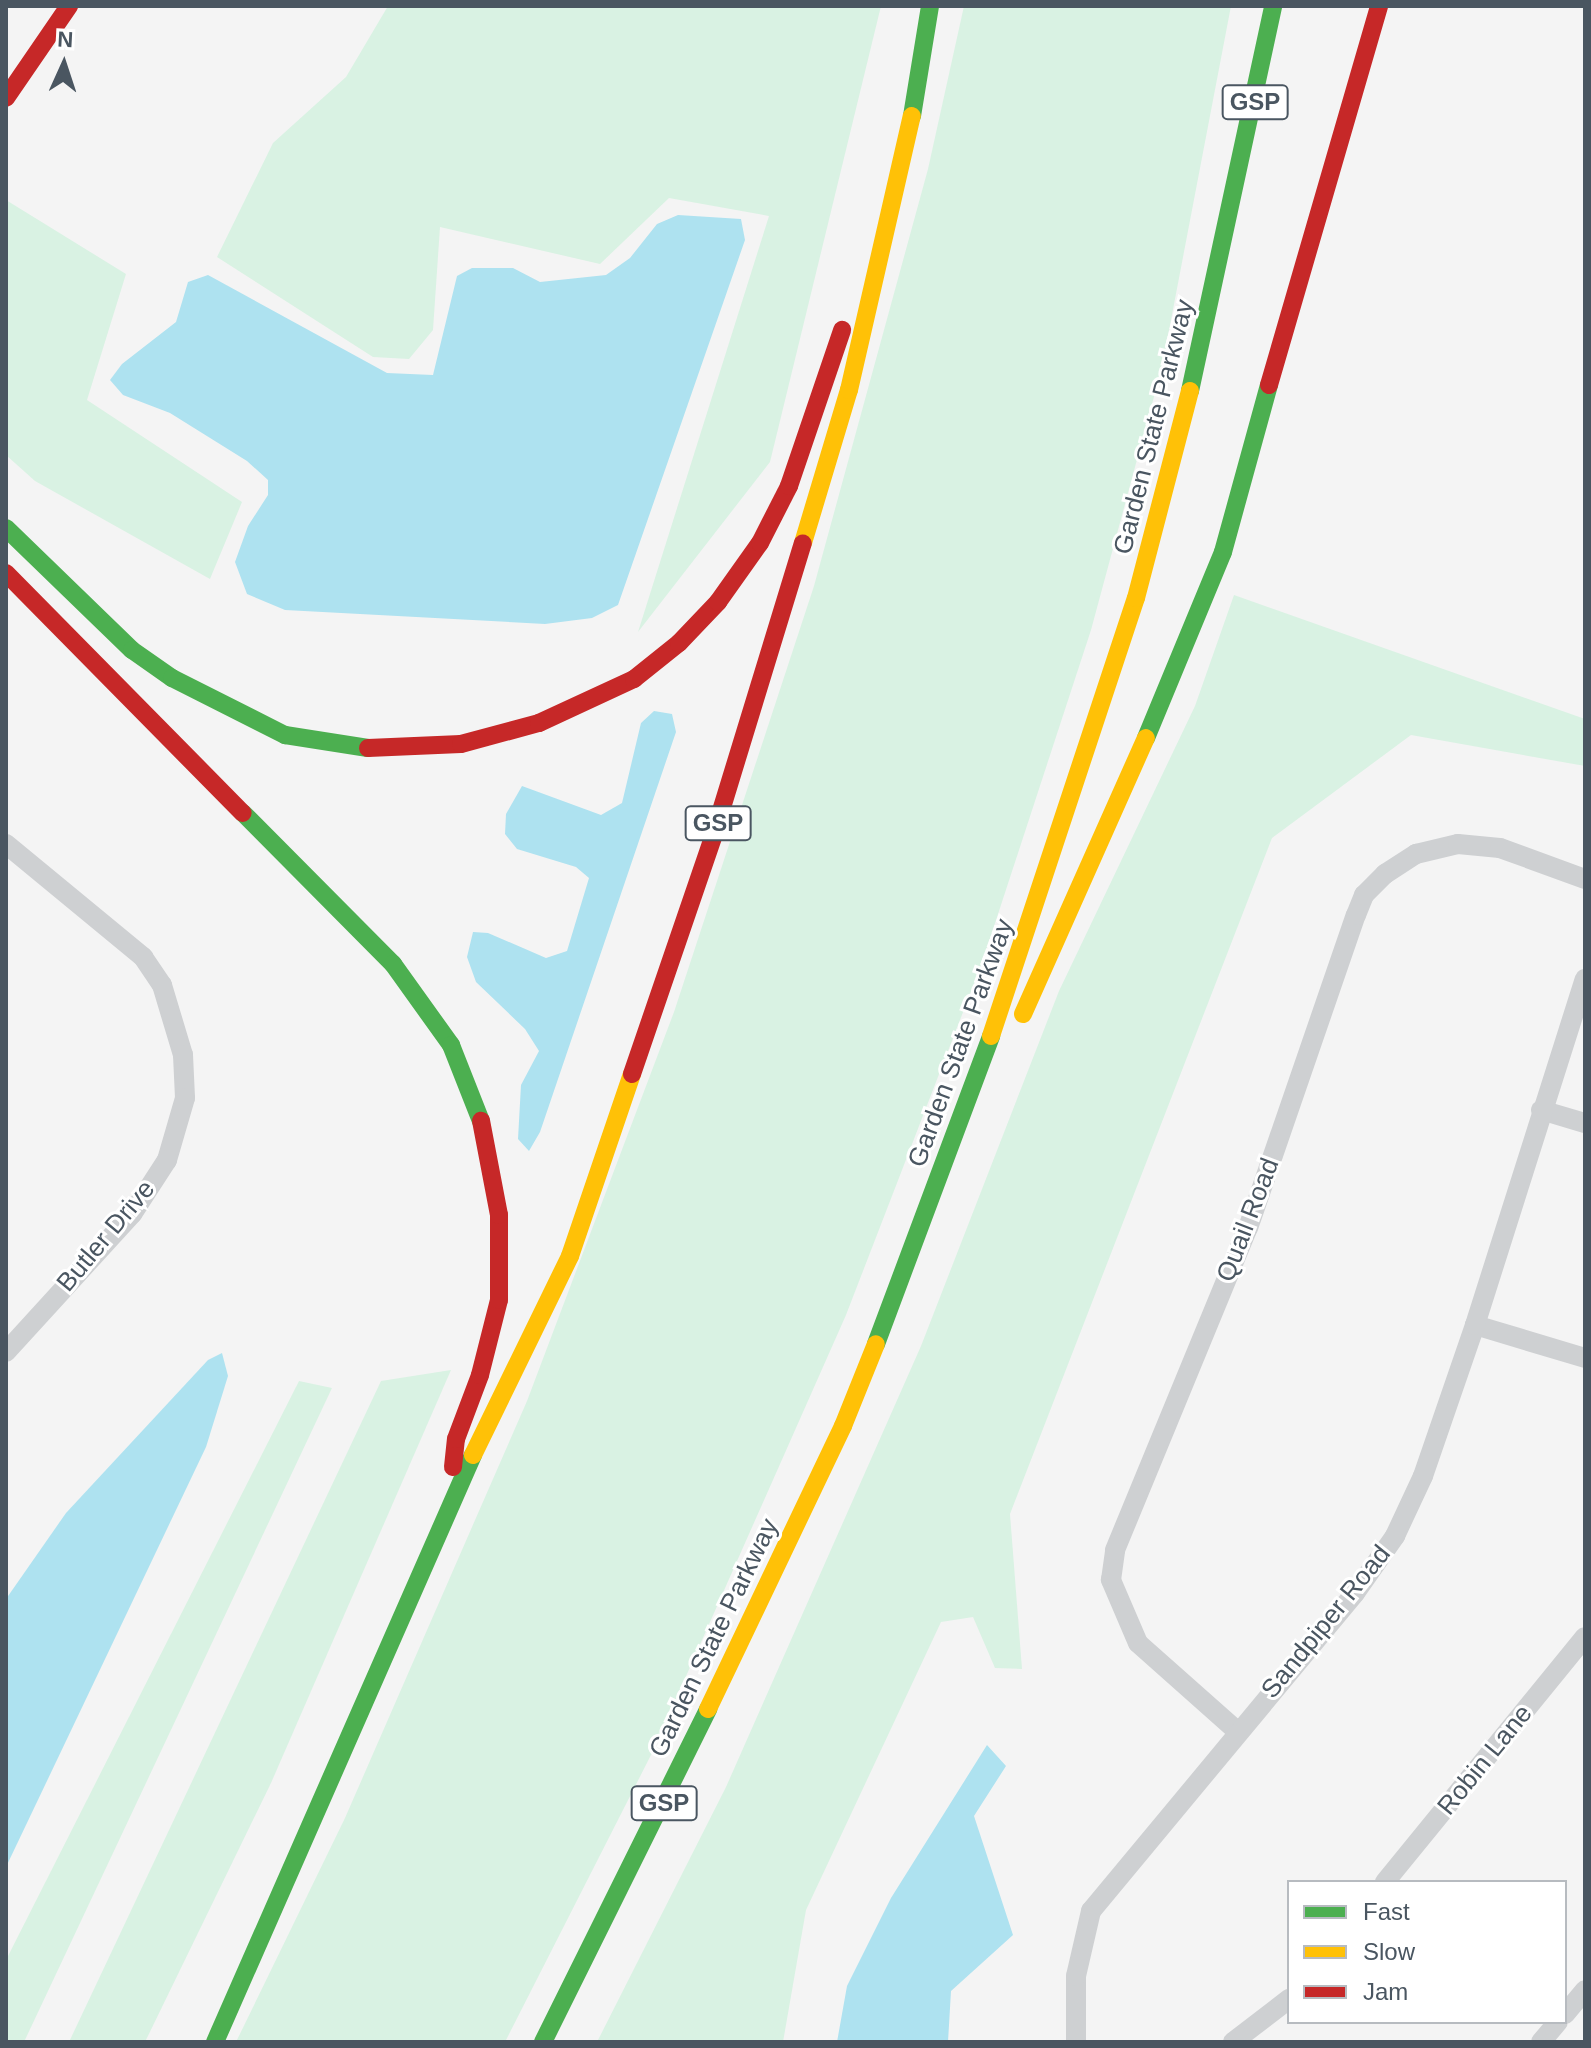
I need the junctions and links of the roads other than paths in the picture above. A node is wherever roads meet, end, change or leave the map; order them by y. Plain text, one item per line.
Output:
1 (69, 6) edge
2 (930, 6) edge
3 (1273, 6) edge
4 (1379, 6) edge
5 (6, 98) edge
6 (912, 115) junction
7 (6, 528) edge
8 (6, 573) edge
9 (6, 844) edge
10 (1585, 879) edge
11 (1585, 979) edge
12 (1541, 1110) junction
13 (1585, 1123) edge
14 (928, 1213) junction
15 (1475, 1325) junction
16 (6, 1352) edge
17 (1585, 1358) edge
18 (449, 1504) junction
19 (1585, 1637) edge
20 (1237, 1731) junction
21 (1387, 1880) edge
22 (1585, 1990) edge
23 (1287, 2001) edge
24 (1567, 2012) edge
25 (1556, 2024) edge
26 (215, 2042) edge
27 (543, 2042) edge
28 (1076, 2042) edge
29 (1233, 2042) edge
30 (1541, 2042) edge

1 - 5 main road
2 - 6 main road, GSP
3 - 14 main road, Garden State Parkway / GSP
4 - 14 main road
6 - 7 main road
6 - 18 main road, GSP
8 - 18 main road
9 - 16 street, Butler Drive
10 - 20 street, Quail Road
11 - 12 street, Sandpiper Road
12 - 13 street
12 - 15 street, Sandpiper Road
14 - 27 main road, Garden State Parkway / GSP
15 - 17 street
15 - 20 street, Sandpiper Road
18 - 26 main road, GSP
19 - 21 street, Robin Lane
20 - 28 street, Sandpiper Road
22 - 24 street
23 - 29 street
25 - 30 street

